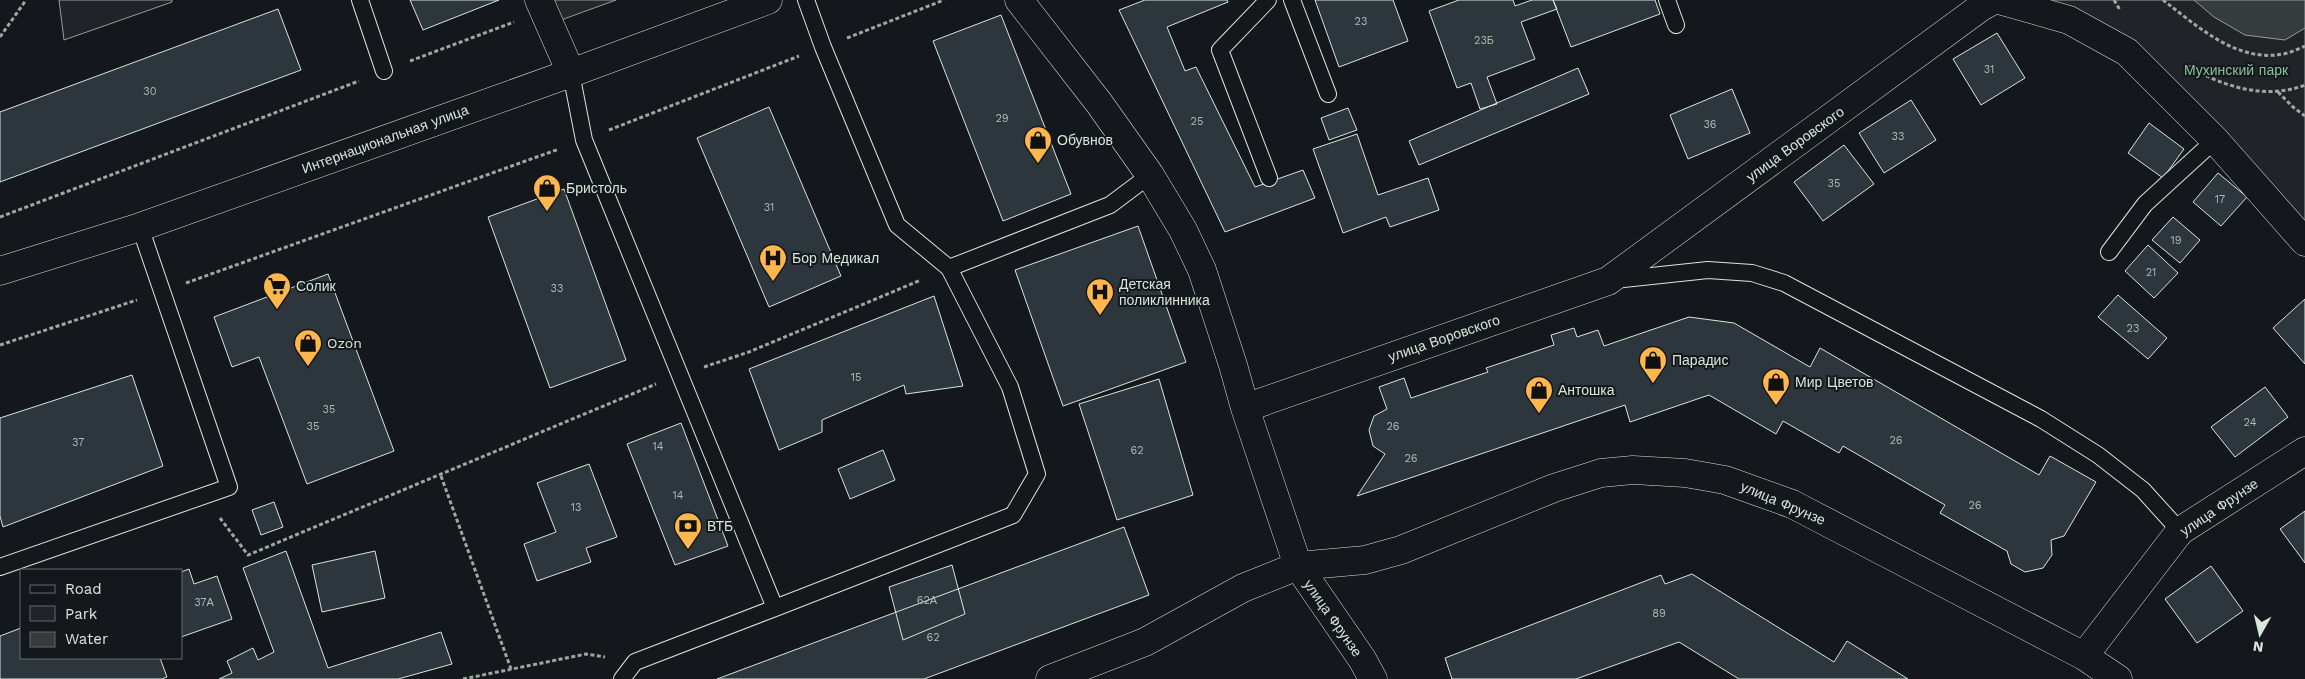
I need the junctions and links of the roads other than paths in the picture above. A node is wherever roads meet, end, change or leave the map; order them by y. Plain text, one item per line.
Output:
1 (360, 0) edge
2 (768, 0) edge
3 (806, 0) edge
4 (1019, 0) edge
5 (1268, 0) edge
6 (1292, 0) edge
7 (1667, 0) edge
8 (1994, 0) edge
9 (1999, 0) edge
10 (541, 5) edge
11 (1676, 25) dead end
12 (384, 71) road end
13 (571, 73) junction
14 (1328, 94) dead end
15 (2215, 140) junction
16 (1150, 175) junction
17 (1269, 178) dead end
18 (140, 227) junction
19 (2305, 242) edge
20 (2109, 252) dead end
21 (949, 268) junction
22 (0, 271) edge
23 (1608, 281) junction
24 (1245, 408) junction
25 (2305, 451) edge
26 (2180, 531) junction
27 (1298, 566) junction
28 (0, 567) edge
29 (775, 608) junction
30 (2084, 656) junction
31 (622, 679) edge
32 (1050, 679) edge
33 (1373, 679) edge
34 (2118, 679) edge

1 - 12 lane
2 - 13 street, Интернациональная улица
3 - 21 lane
4 - 16 street
5 - 17 lane
6 - 14 lane
7 - 11 lane
8 - 23 street, улица Воровского
9 - 15 street
10 - 13 street
13 - 18 street, Интернациональная улица
13 - 29 lane
15 - 19 street
15 - 20 lane
16 - 21 lane
16 - 24 street
18 - 22 street, Интернациональная улица
18 - 28 lane
21 - 29 lane
23 - 24 street, улица Воровского
23 - 26 lane
24 - 27 street
25 - 26 street, улица Фрунзе
26 - 30 street, улица Фрунзе
27 - 30 street, улица Фрунзе
27 - 32 street
27 - 33 street, улица Фрунзе
29 - 31 lane
30 - 34 street

